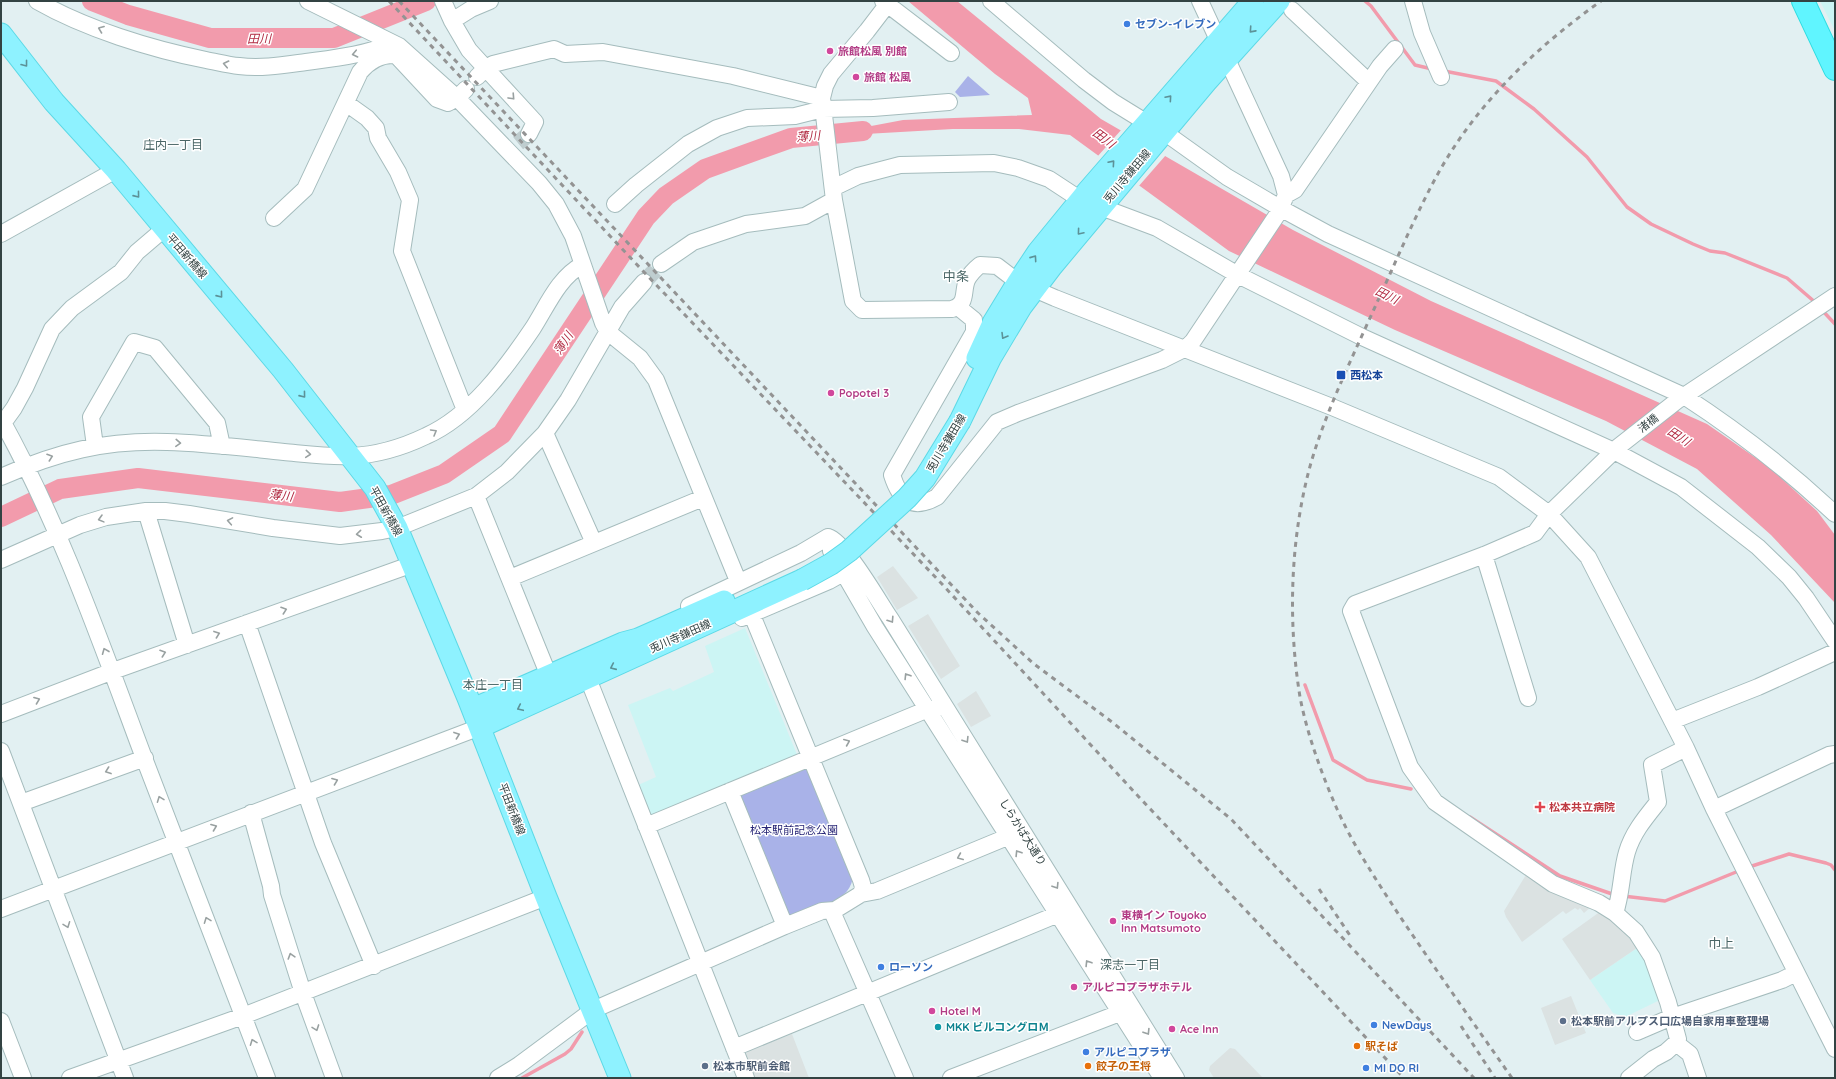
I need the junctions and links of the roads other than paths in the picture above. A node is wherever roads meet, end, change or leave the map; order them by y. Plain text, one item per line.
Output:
1 (37, 1) edge
2 (308, 1) edge
3 (490, 1) edge
4 (991, 1) edge
5 (1200, 1) edge
6 (1253, 1) edge
7 (1413, 1) edge
8 (1803, 1) edge
9 (887, 2) edge
10 (1285, 5) edge
11 (448, 12) edge
12 (1, 34) edge
13 (391, 42) junction
14 (1222, 49) junction
15 (1395, 49) dead end
16 (951, 53) dead end
17 (1835, 69) edge
18 (481, 73) junction
19 (1441, 77) dead end
20 (1369, 82) junction
21 (461, 93) junction
22 (949, 102) dead end
23 (346, 103) junction
24 (823, 108) junction
25 (1153, 130) junction
26 (518, 143) junction
27 (116, 170) junction
28 (834, 194) junction
29 (1084, 196) junction
30 (615, 204) dead end
31 (1103, 204) junction
32 (1282, 205) junction
33 (274, 218) dead end
34 (164, 229) junction
35 (1, 234) edge
36 (661, 264) tunnel mouth
37 (582, 266) junction
38 (1239, 273) junction
39 (644, 282) tunnel mouth
40 (1026, 285) junction
41 (1824, 303) edge
42 (958, 307) junction
43 (605, 328) junction
44 (1186, 348) junction
45 (1681, 398) junction
46 (466, 410) junction
47 (2, 423) edge
48 (545, 433) junction
49 (95, 446) junction
50 (222, 446) junction
51 (1616, 449) junction
52 (354, 459) junction
53 (27, 469) junction
54 (1, 477) edge
55 (476, 496) junction
56 (703, 498) junction
57 (146, 511) junction
58 (1549, 514) junction
59 (1835, 514) edge
60 (395, 524) junction
61 (56, 529) junction
62 (594, 543) junction
63 (1484, 555) junction
64 (1, 560) edge
65 (413, 564) junction
66 (849, 569) junction
67 (510, 578) junction
68 (738, 581) junction
69 (863, 591) junction
70 (752, 615) junction
71 (247, 623) junction
72 (1835, 641) edge
73 (187, 645) junction
74 (630, 649) junction
75 (1835, 652) edge
76 (585, 670) junction
77 (113, 671) junction
78 (552, 684) junction
79 (1528, 698) dead end
80 (945, 707) junction
81 (928, 709) junction
82 (1, 714) edge
83 (476, 718) junction
84 (1672, 721) junction
85 (1686, 748) junction
86 (1, 751) edge
87 (1835, 754) edge
88 (812, 757) junction
89 (144, 758) junction
90 (730, 791) junction
91 (305, 793) junction
92 (21, 803) junction
93 (1714, 809) junction
94 (252, 813) junction
95 (646, 826) junction
96 (1015, 834) junction
97 (177, 841) junction
98 (53, 889) junction
99 (861, 894) junction
100 (546, 897) junction
101 (1619, 902) junction
102 (2, 905) edge
103 (834, 910) junction
104 (1064, 912) junction
105 (785, 926) junction
106 (701, 963) junction
107 (374, 966) junction
108 (1796, 972) junction
109 (867, 992) junction
110 (303, 993) junction
111 (593, 1010) junction
112 (1126, 1010) junction
113 (243, 1016) junction
114 (1672, 1017) junction
115 (1, 1021) edge
116 (1638, 1032) dead end
117 (4, 1039) edge
118 (1676, 1043) junction
119 (734, 1048) junction
120 (1835, 1049) edge
121 (119, 1061) junction
122 (23, 1078) edge
123 (70, 1078) edge
124 (126, 1078) edge
125 (267, 1078) edge
126 (334, 1078) edge
127 (498, 1078) edge
128 (620, 1078) edge
129 (746, 1078) edge
130 (905, 1078) edge
131 (951, 1078) edge
132 (1162, 1078) edge
133 (1176, 1078) edge
134 (1629, 1078) edge
135 (1698, 1078) edge

13 -> 1 street
2 - 13 street
3 - 11 street
4 - 25 street
5 - 14 street
6 - 14 main road, 兎川寺鎌田線
7 - 19 street
8 - 17 highway
9 - 16 street
9 - 24 street
10 -> 14 main road, 兎川寺鎌田線
10 - 20 street
11 - 18 street
12 -> 27 main road, 平田新橋線
13 - 21 street
14 - 25 main road, 兎川寺鎌田線
14 - 32 street
15 - 20 street
18 - 24 street
18 -> 26 street
20 - 32 street
21 - 23 street
21 - 26 street
22 - 24 street
23 - 33 street
23 - 46 street
24 - 28 street
24 - 30 street
29 -> 25 main road, 兎川寺鎌田線
25 - 31 main road, 兎川寺鎌田線
25 - 32 street
26 - 37 street
27 -> 34 main road, 平田新橋線
27 - 35 street
28 - 29 street
28 - 36 street
28 - 42 street
40 -> 29 main road, 兎川寺鎌田線
31 - 38 street
31 -> 40 main road, 兎川寺鎌田線
32 - 38 street
32 - 45 street
34 - 47 street
34 -> 52 main road, 平田新橋線
37 - 43 street
37 - 46 street
38 - 44 street
38 - 51 street
39 - 43 street
40 - 42 street
40 - 44 street
40 - 74 main road, 兎川寺鎌田線
41 - 45 street, 渚橋
42 - 44 street
43 - 48 street
43 - 56 street
44 - 58 street
45 - 51 street, 渚橋
45 - 59 street
52 -> 46 street
47 - 53 street
48 - 55 street
48 - 62 street
49 -> 50 street
49 - 50 street
53 -> 49 street
50 -> 52 street
51 - 58 street, 渚橋
51 - 72 street
52 - 60 main road, 平田新橋線
53 - 54 street
53 - 61 street
55 - 60 street
55 - 67 street
56 - 62 street
56 - 68 street
60 -> 57 street
57 -> 61 street
57 - 73 street
58 - 63 street, 渚橋
58 - 84 street
60 - 65 main road, 平田新橋線
61 - 64 street
77 -> 61 street
62 - 67 street
63 - 79 street
63 - 101 street, 渚橋
71 -> 65 street
65 - 83 main road, 平田新橋線
66 - 68 street
66 - 69 street
66 - 70 street
67 - 78 street
68 - 74 street
69 -> 80 street, しらかば大通り
81 -> 69 street, しらかば大通り
70 - 74 street
70 - 88 street
73 -> 71 street
71 - 91 street
77 -> 73 street
74 - 76 main road, 兎川寺鎌田線
75 - 84 street
76 - 78 main road, 兎川寺鎌田線
76 - 95 street
82 -> 77 street
77 - 89 street
78 - 83 main road, 兎川寺鎌田線
80 - 81 street
80 -> 96 street, しらかば大通り
88 -> 81 street
81 - 96 street, しらかば大通り
91 -> 83 street
83 - 100 main road, 平田新橋線
84 - 85 street
85 - 93 street
85 - 101 street
86 - 92 street
87 - 93 street
88 - 90 street
88 - 99 street
89 -> 92 street
97 -> 89 street
90 - 95 street
90 - 105 street
91 - 94 street
91 - 107 street
92 - 98 street
93 - 108 street
97 -> 94 street
110 -> 94 street
95 - 106 street
96 -> 99 street
96 - 104 street, しらかば大通り
97 - 98 street
113 -> 97 street
98 - 102 street
98 -> 121 street
99 - 103 street
100 - 107 street
100 - 111 main road, 平田新橋線
101 - 114 street, 渚橋
103 - 105 street
103 - 109 street
104 - 109 street
104 - 112 street, しらかば大通り
105 - 106 street
106 - 111 street
106 - 119 street
107 - 110 street
108 - 114 street
108 - 120 street
109 - 119 street
109 - 130 street
110 - 113 street
110 -> 126 street
111 - 127 street
111 - 128 main road, 平田新橋線
112 - 131 street
112 - 132 street, しらかば大通り
112 -> 133 street, しらかば大通り
113 - 121 street
125 -> 113 street
114 - 116 street
114 - 118 street, 渚橋
115 - 117 street
117 - 122 street
118 - 134 street
118 - 135 street
119 - 129 street
121 - 123 street
121 - 124 street

